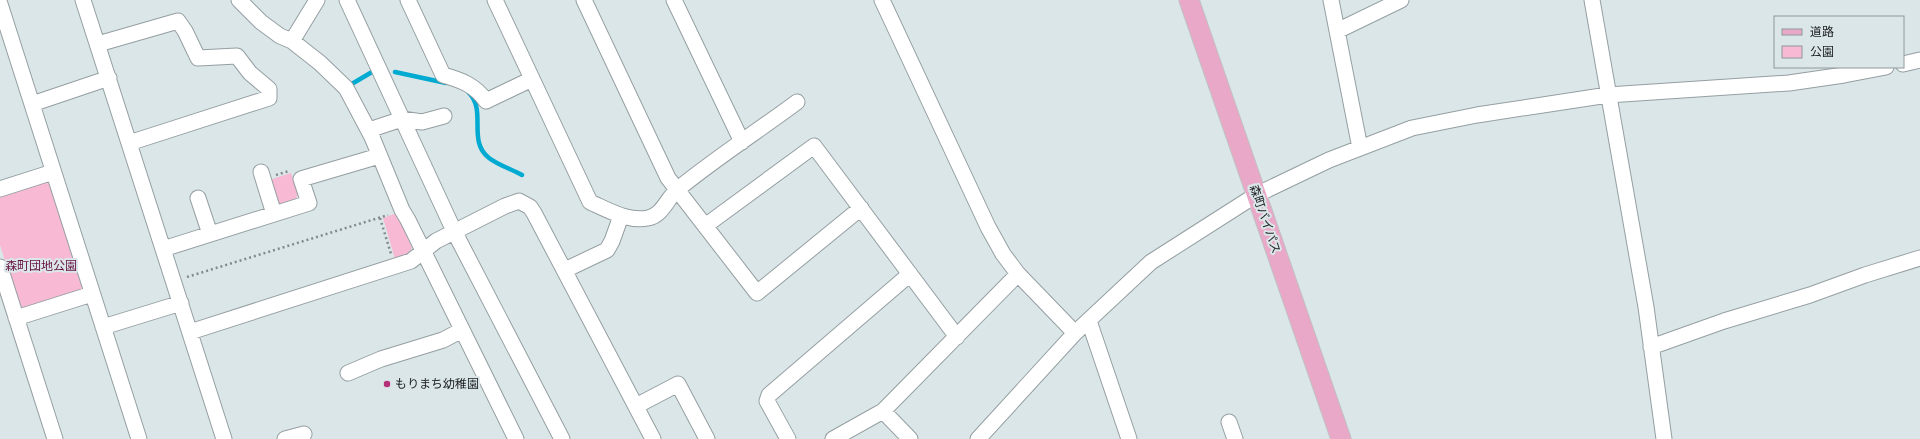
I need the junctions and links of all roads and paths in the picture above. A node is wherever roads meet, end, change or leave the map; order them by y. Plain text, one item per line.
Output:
1 (84, 0) edge
2 (239, 0) edge
3 (317, 0) edge
4 (347, 0) edge
5 (408, 0) edge
6 (494, 0) edge
7 (584, 0) edge
8 (674, 0) edge
9 (882, 0) edge
10 (1189, 0) edge
11 (1331, 0) edge
12 (1401, 0) edge
13 (1592, 0) edge
14 (0, 4) edge
15 (1338, 31) junction
16 (292, 41) junction
17 (98, 44) junction
18 (1920, 60) edge
19 (1904, 64) edge
20 (1881, 68) edge
21 (109, 78) junction
22 (532, 79) junction
23 (1608, 95) junction
24 (797, 102) dead end
25 (32, 104) junction
26 (444, 116) dead end
27 (402, 119) junction
28 (369, 130) junction
29 (742, 142) junction
30 (129, 143) junction
31 (1360, 148) junction
32 (379, 156) junction
33 (54, 172) junction
34 (262, 175) joint
35 (301, 179) junction
36 (0, 189) edge
37 (677, 190) junction
38 (1256, 195) junction
39 (198, 198) dead end
40 (861, 208) junction
41 (402, 210) junction
42 (274, 214) junction
43 (620, 216) junction
44 (380, 218) junction
45 (704, 226) junction
46 (454, 231) junction
47 (210, 234) junction
48 (163, 248) junction
49 (423, 252) junction
50 (1920, 258) edge
51 (394, 266) junction
52 (0, 267) edge
53 (565, 270) junction
54 (910, 274) junction
55 (1018, 274) junction
56 (182, 278) dead end
57 (92, 294) junction
58 (181, 303) junction
59 (16, 318) junction
60 (1089, 321) junction
61 (103, 327) junction
62 (462, 330) junction
63 (190, 332) junction
64 (1075, 333) junction
65 (957, 336) junction
66 (1651, 347) junction
67 (348, 373) dead end
68 (636, 406) junction
69 (883, 412) junction
70 (1229, 422) dead end
71 (304, 434) dead end
72 (55, 439) edge
73 (138, 439) edge
74 (224, 439) edge
75 (285, 439) edge
76 (516, 439) edge
77 (562, 439) edge
78 (653, 439) edge
79 (707, 439) edge
80 (788, 439) edge
81 (833, 439) edge
82 (910, 439) edge
83 (978, 439) edge
84 (1129, 439) edge
85 (1235, 439) edge
86 (1341, 439) edge
87 (1664, 439) edge

1 - 17 street
2 - 16 street
3 - 16 street
4 - 27 street
5 - 22 street
6 - 22 street
7 - 37 street
8 - 29 street
9 - 55 street
10 - 38 main road, 森町バイパス
11 - 15 street
12 - 15 street
13 - 23 street
14 - 25 street
15 - 31 street
16 - 28 street
17 - 21 street
17 - 30 street
18 - 19 street
20 - 23 street
21 - 25 street
21 - 30 street
22 - 43 street
23 - 31 street
23 - 66 street
24 - 29 street
25 - 33 street
26 - 27 street
27 - 28 street
27 - 46 street
28 - 32 street
29 - 37 street
30 - 48 street
31 - 38 street
32 - 35 street
32 - 41 street
33 - 36 street
33 - 57 street
34 - 35 path
34 - 42 street
35 - 42 street
37 - 43 street
37 - 45 street
38 - 60 street
38 - 86 main road, 森町バイパス
39 - 47 street
40 - 45 street
40 - 45 street
40 - 54 street
41 - 44 path
41 - 49 street
42 - 47 street
43 - 53 street
44 - 51 path
44 - 56 path
46 - 49 street
46 - 53 street
46 - 77 street
47 - 48 street
48 - 58 street
49 - 51 street
49 - 62 street
50 - 66 street
51 - 63 street
52 - 59 street
53 - 68 street
54 - 65 street
54 - 80 street
55 - 64 street
55 - 65 street
57 - 59 street
57 - 61 street
58 - 61 street
58 - 63 street
59 - 72 street
60 - 64 street
60 - 84 street
61 - 73 street
62 - 67 street
62 - 76 street
63 - 74 street
64 - 83 street
65 - 69 street
66 - 87 street
68 - 78 street
68 - 79 street
69 - 81 street
69 - 82 street
70 - 85 street
71 - 75 street

